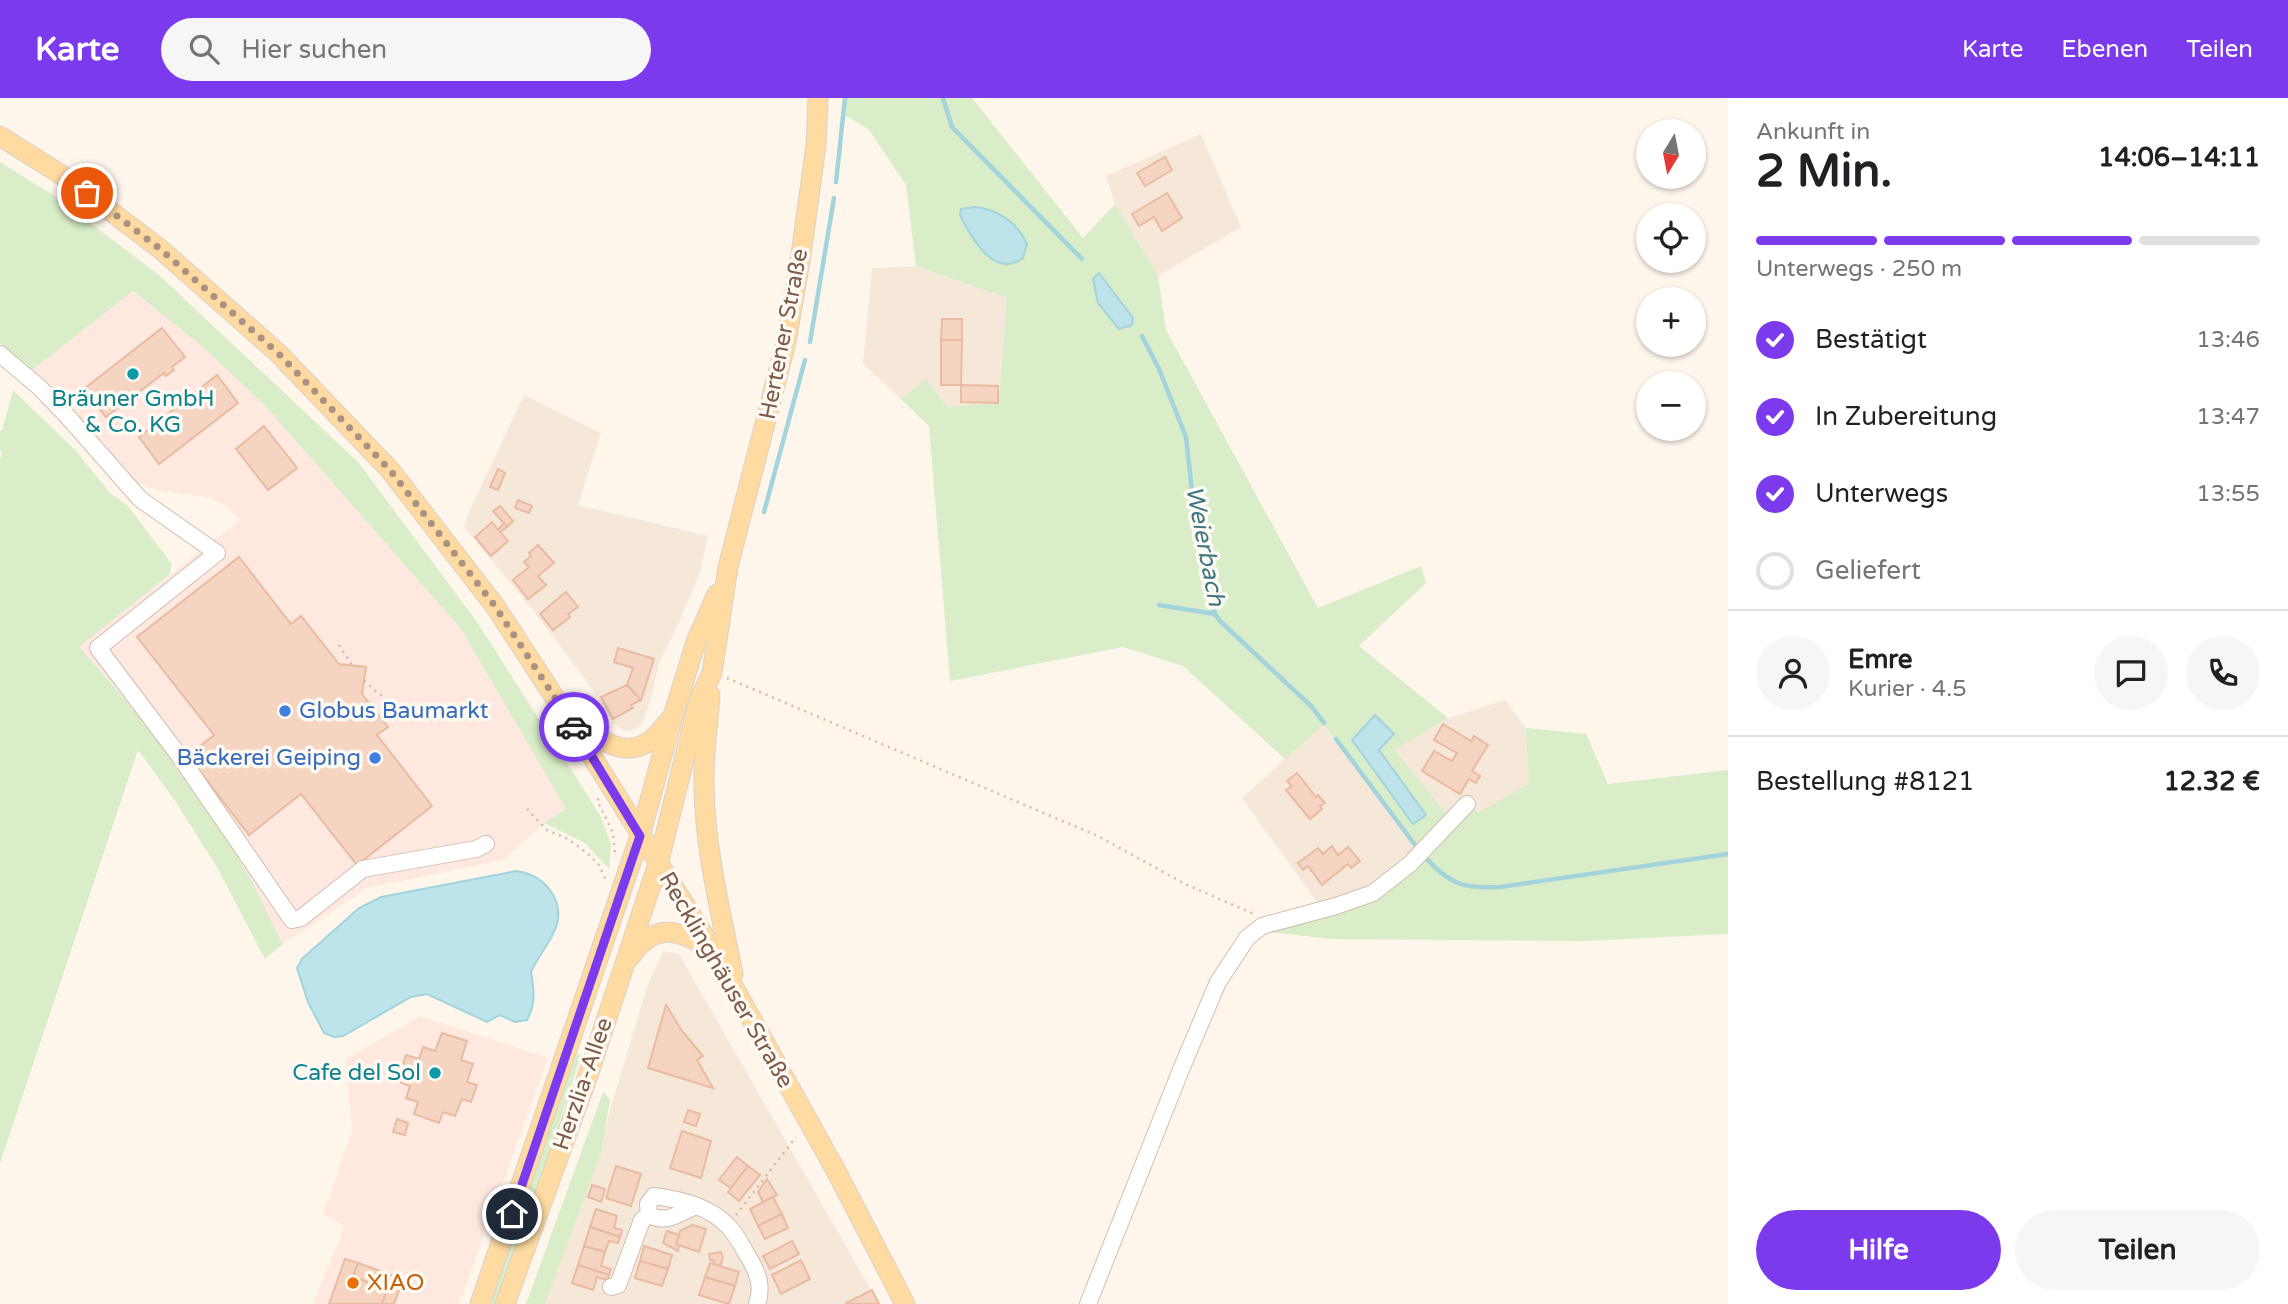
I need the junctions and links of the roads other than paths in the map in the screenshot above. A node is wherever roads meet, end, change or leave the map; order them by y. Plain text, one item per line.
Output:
1 (818, 98) edge
2 (0, 136) edge
3 (0, 354) edge
4 (728, 567) junction
5 (712, 673) junction
6 (673, 716) junction
7 (568, 718) junction
8 (1467, 804) dead end
9 (640, 836) junction
10 (486, 844) dead end
11 (658, 864) junction
12 (713, 950) junction
13 (622, 970) junction
14 (736, 988) junction
15 (611, 1287) dead end
16 (480, 1304) edge
17 (505, 1304) edge
18 (757, 1304) edge
19 (905, 1304) edge
20 (1088, 1304) edge

1 - 4 main road, Hertener Straße
2 - 7 main road, Recklinghäuser Straße
3 - 10 street
4 - 5 main road, Hertener Straße
4 - 6 main road, Hertener Straße
5 - 11 main road, Hertener Straße
5 - 14 main road
6 - 7 main road
6 - 9 main road, Hertener Straße
7 - 9 main road, Recklinghäuser Straße
8 - 20 street
9 - 11 main road, Recklinghäuser Straße
9 - 16 main road, Herzlia-Allee
11 - 12 main road, Recklinghäuser Straße
11 - 13 main road, Herzlia-Allee
12 - 13 main road
12 - 14 main road, Recklinghäuser Straße
13 - 17 main road, Herzlia-Allee
14 - 19 main road, Recklinghäuser Straße
15 - 18 street

